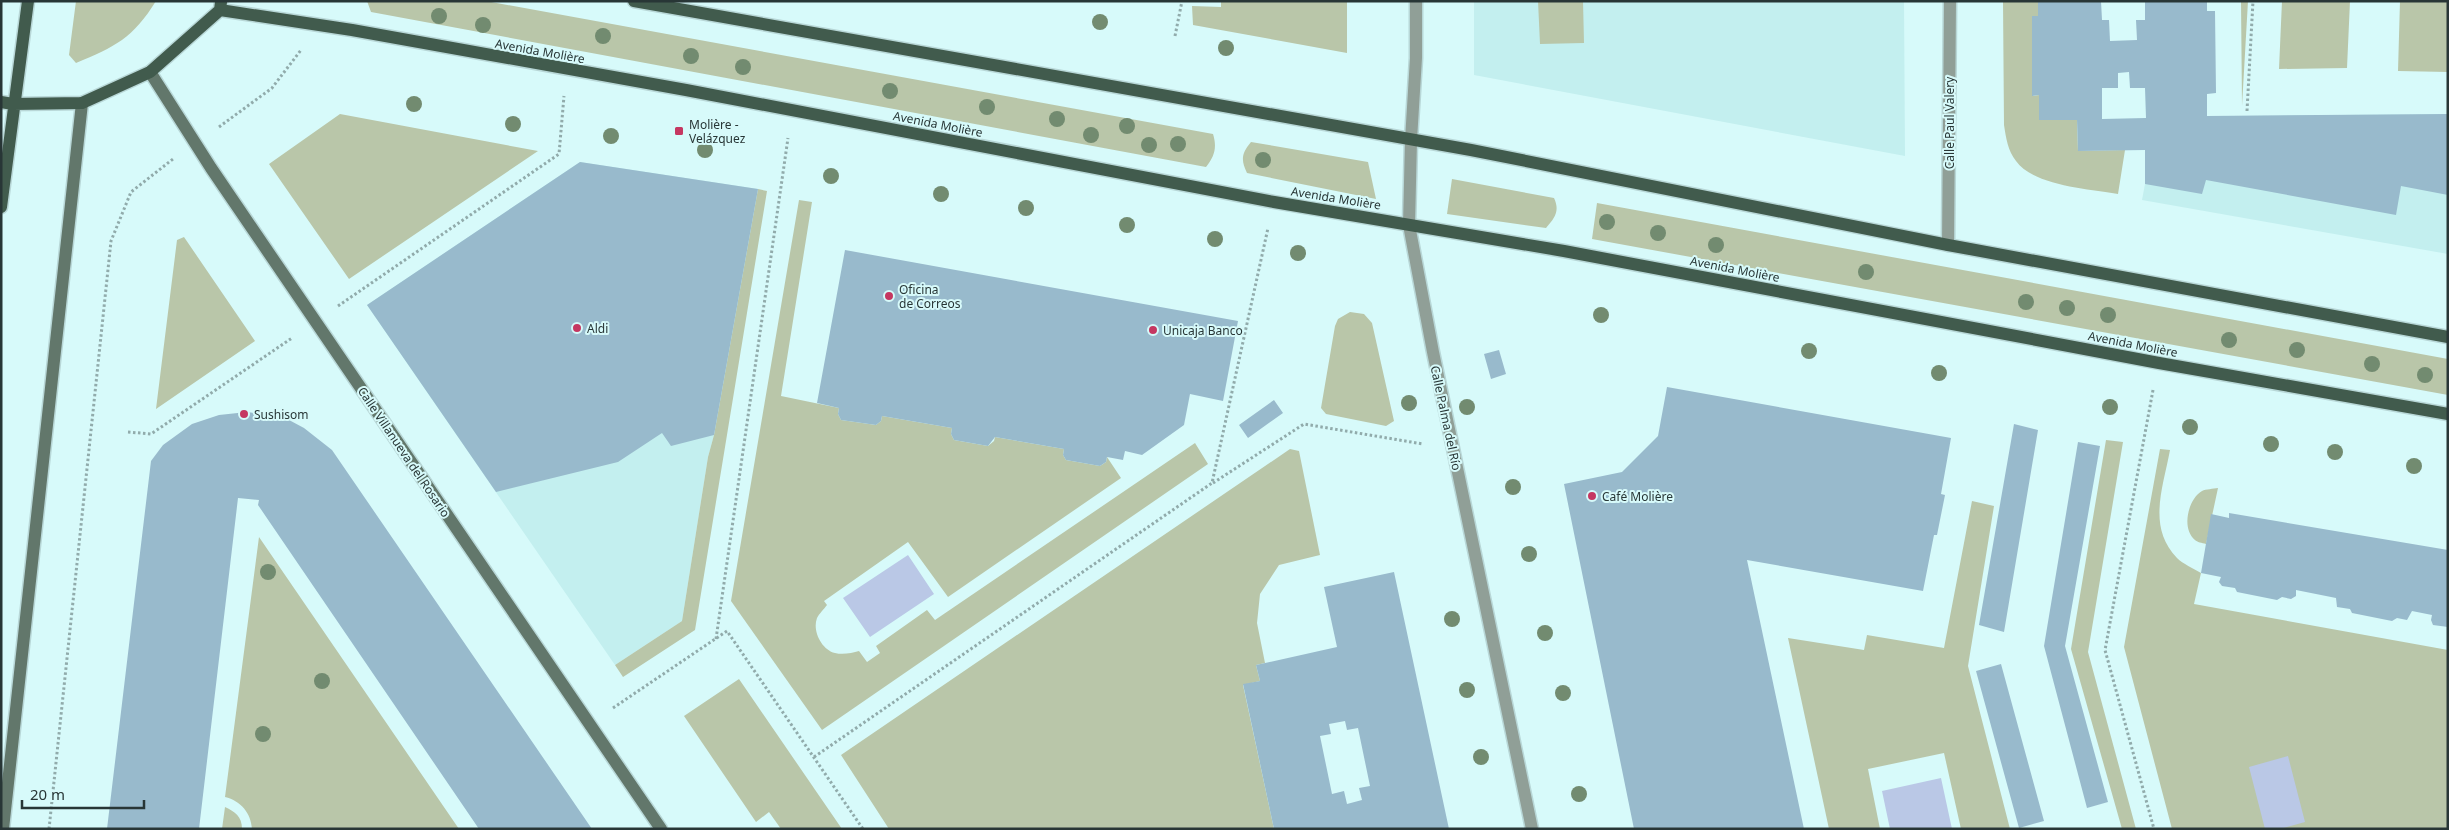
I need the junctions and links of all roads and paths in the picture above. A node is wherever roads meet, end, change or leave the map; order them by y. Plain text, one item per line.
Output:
1 (28, 1) edge
2 (634, 1) edge
3 (1182, 1) edge
4 (1416, 1) edge
5 (1950, 1) edge
6 (2253, 1) edge
7 (221, 6) edge
8 (309, 23) junction
9 (1174, 36) dead end
10 (567, 70) junction
11 (150, 72) junction
12 (7, 103) edge
13 (82, 103) junction
14 (792, 110) junction
15 (2247, 110) dead end
16 (1411, 140) junction
17 (196, 144) junction
18 (1274, 202) junction
19 (1, 207) edge
20 (1409, 225) junction
21 (1948, 245) junction
22 (315, 322) junction
23 (2448, 336) edge
24 (2159, 363) junction
25 (2448, 414) edge
26 (128, 432) dead end
27 (1453, 450) junction
28 (1212, 483) junction
29 (716, 639) junction
30 (590, 724) junction
31 (814, 757) junction
32 (3, 829) edge
33 (50, 829) edge
34 (661, 829) edge
35 (863, 829) edge
36 (1532, 829) edge
37 (2154, 829) edge

1 - 12 main road
2 - 16 main road
3 - 9 path
4 - 16 street, Calle Palma del Río
5 - 21 street, Calle Paul Valery
6 - 15 path
7 - 8 main road, Avenida Molière
7 - 11 main road
8 - 10 main road, Avenida Molière
8 - 17 path
10 - 14 main road, Avenida Molière
10 - 22 path
11 - 13 main road
11 - 17 street, Calle Villanueva del Rosario
12 - 13 main road
12 - 19 main road
13 - 32 street
14 - 18 main road, Avenida Molière
14 - 29 path
16 - 20 street, Calle Palma del Río
16 - 21 main road
17 - 22 street, Calle Villanueva del Rosario
17 - 33 path
18 - 20 main road, Avenida Molière
18 - 28 path
20 - 24 main road, Avenida Molière
20 - 27 street, Calle Palma del Río
21 - 23 main road
22 - 26 path
22 - 30 street, Calle Villanueva del Rosario
24 - 25 main road, Avenida Molière
24 - 37 path
27 - 28 path
27 - 36 street, Calle Palma del Río
28 - 31 path
29 - 30 path
29 - 31 path
30 - 34 street, Calle Villanueva del Rosario
31 - 35 path

